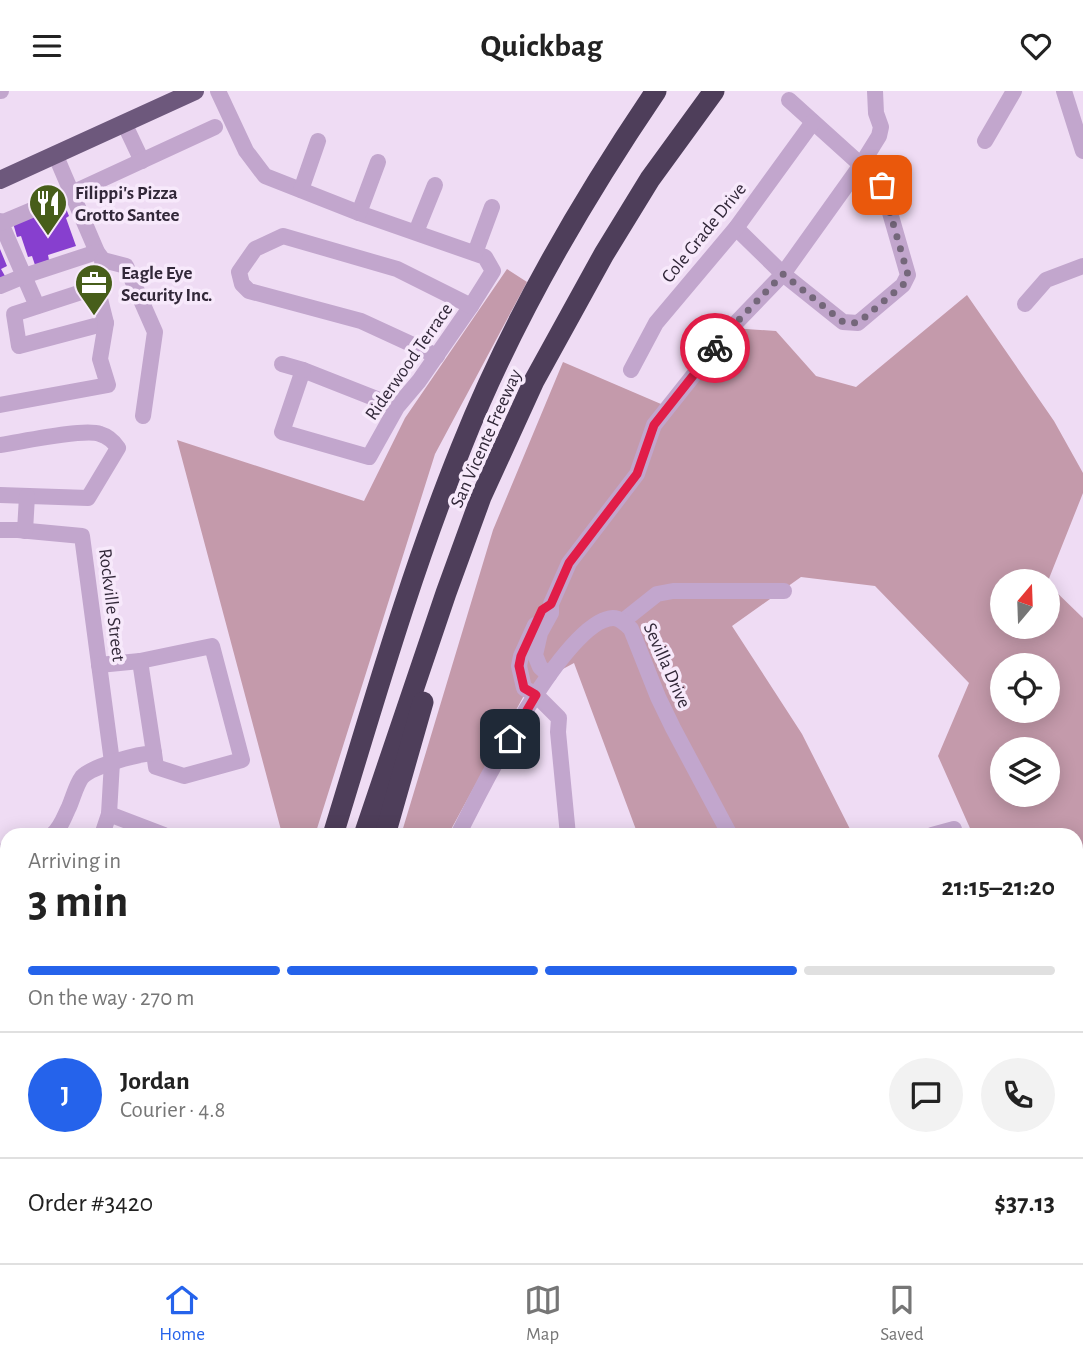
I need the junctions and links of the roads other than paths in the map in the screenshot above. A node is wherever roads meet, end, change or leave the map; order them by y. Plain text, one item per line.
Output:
1 (195, 91) edge
2 (218, 91) edge
3 (656, 91) edge
4 (714, 91) edge
5 (876, 91) edge
6 (1014, 91) edge
7 (1064, 91) edge
8 (789, 100) dead end
9 (813, 122) junction
10 (124, 123) junction
11 (215, 127) dead end
12 (318, 141) dead end
13 (985, 141) dead end
14 (1083, 151) edge
15 (55, 154) junction
16 (142, 161) junction
17 (378, 162) dead end
18 (861, 165) junction
19 (0, 180) edge
20 (435, 185) dead end
21 (300, 190) junction
22 (72, 193) junction
23 (492, 207) dead end
24 (359, 213) junction
25 (0, 222) edge
26 (736, 228) junction
27 (416, 232) junction
28 (475, 253) junction
29 (100, 256) junction
30 (1083, 266) edge
31 (783, 274) junction
32 (24, 276) junction
33 (0, 286) edge
34 (97, 287) junction
35 (1025, 304) dead end
36 (37, 306) junction
37 (471, 306) junction
38 (106, 323) junction
39 (437, 356) junction
40 (282, 364) dead end
41 (303, 370) junction
42 (631, 370) dead end
43 (0, 405) edge
44 (397, 407) junction
45 (143, 416) dead end
46 (0, 445) edge
47 (0, 495) edge
48 (27, 496) junction
49 (481, 497) junction
50 (0, 530) edge
51 (25, 531) junction
52 (784, 591) dead end
53 (551, 604) junction
54 (623, 621) junction
55 (140, 661) junction
56 (99, 665) junction
57 (549, 675) junction
58 (536, 695) junction
59 (154, 753) junction
60 (112, 762) junction
61 (109, 814) junction
62 (58, 828) edge
63 (104, 828) edge
64 (146, 828) edge
65 (335, 828) edge
66 (366, 828) edge
67 (387, 828) edge
68 (462, 828) edge
69 (567, 828) edge
70 (726, 828) edge

1 - 10 main road
2 - 21 street
3 - 65 highway, San Vicente Freeway
4 - 49 highway, San Vicente Freeway
5 - 18 street
6 - 13 street
7 - 14 street
8 - 9 street
9 - 18 street
9 - 26 street, Cole Grade Drive
10 - 15 main road
10 - 16 street
11 - 16 street
12 - 21 street
15 - 19 main road
15 - 22 street
16 - 22 street
17 - 24 street
18 - 31 street
18 - 31 street
20 - 27 street
21 - 24 street
22 - 25 street
22 - 29 street
23 - 28 street
24 - 27 street
25 - 32 street
26 - 31 street
26 - 42 street, Cole Grade Drive
27 - 28 street
28 - 37 street, Riderwood Terrace
29 - 32 street
29 - 34 street
29 - 45 street
30 - 35 street
31 - 53 street
32 - 33 street
32 - 36 street
34 - 36 street
34 - 38 street
36 - 38 street
37 - 39 street, Riderwood Terrace
37 - 39 street
38 - 43 street
39 - 44 street, Riderwood Terrace
40 - 41 street
41 - 44 street
41 - 44 street, Riderwood Terrace
46 - 48 street
47 - 48 street
48 - 51 street
49 - 66 highway, San Vicente Freeway
49 - 67 highway
50 - 51 street, Rockville Street
51 - 56 street, Rockville Street
52 - 54 street
53 - 57 street
53 - 58 street
54 - 57 street, Sevilla Drive
54 - 70 street, Sevilla Drive
55 - 56 street
55 - 59 street
55 - 59 street
56 - 60 street, Rockville Street
57 - 58 street, Sevilla Drive
58 - 68 street, Sevilla Drive
58 - 69 street
59 - 60 street
60 - 61 street, Rockville Street
60 - 62 street
61 - 63 street, Rockville Street
61 - 64 street

